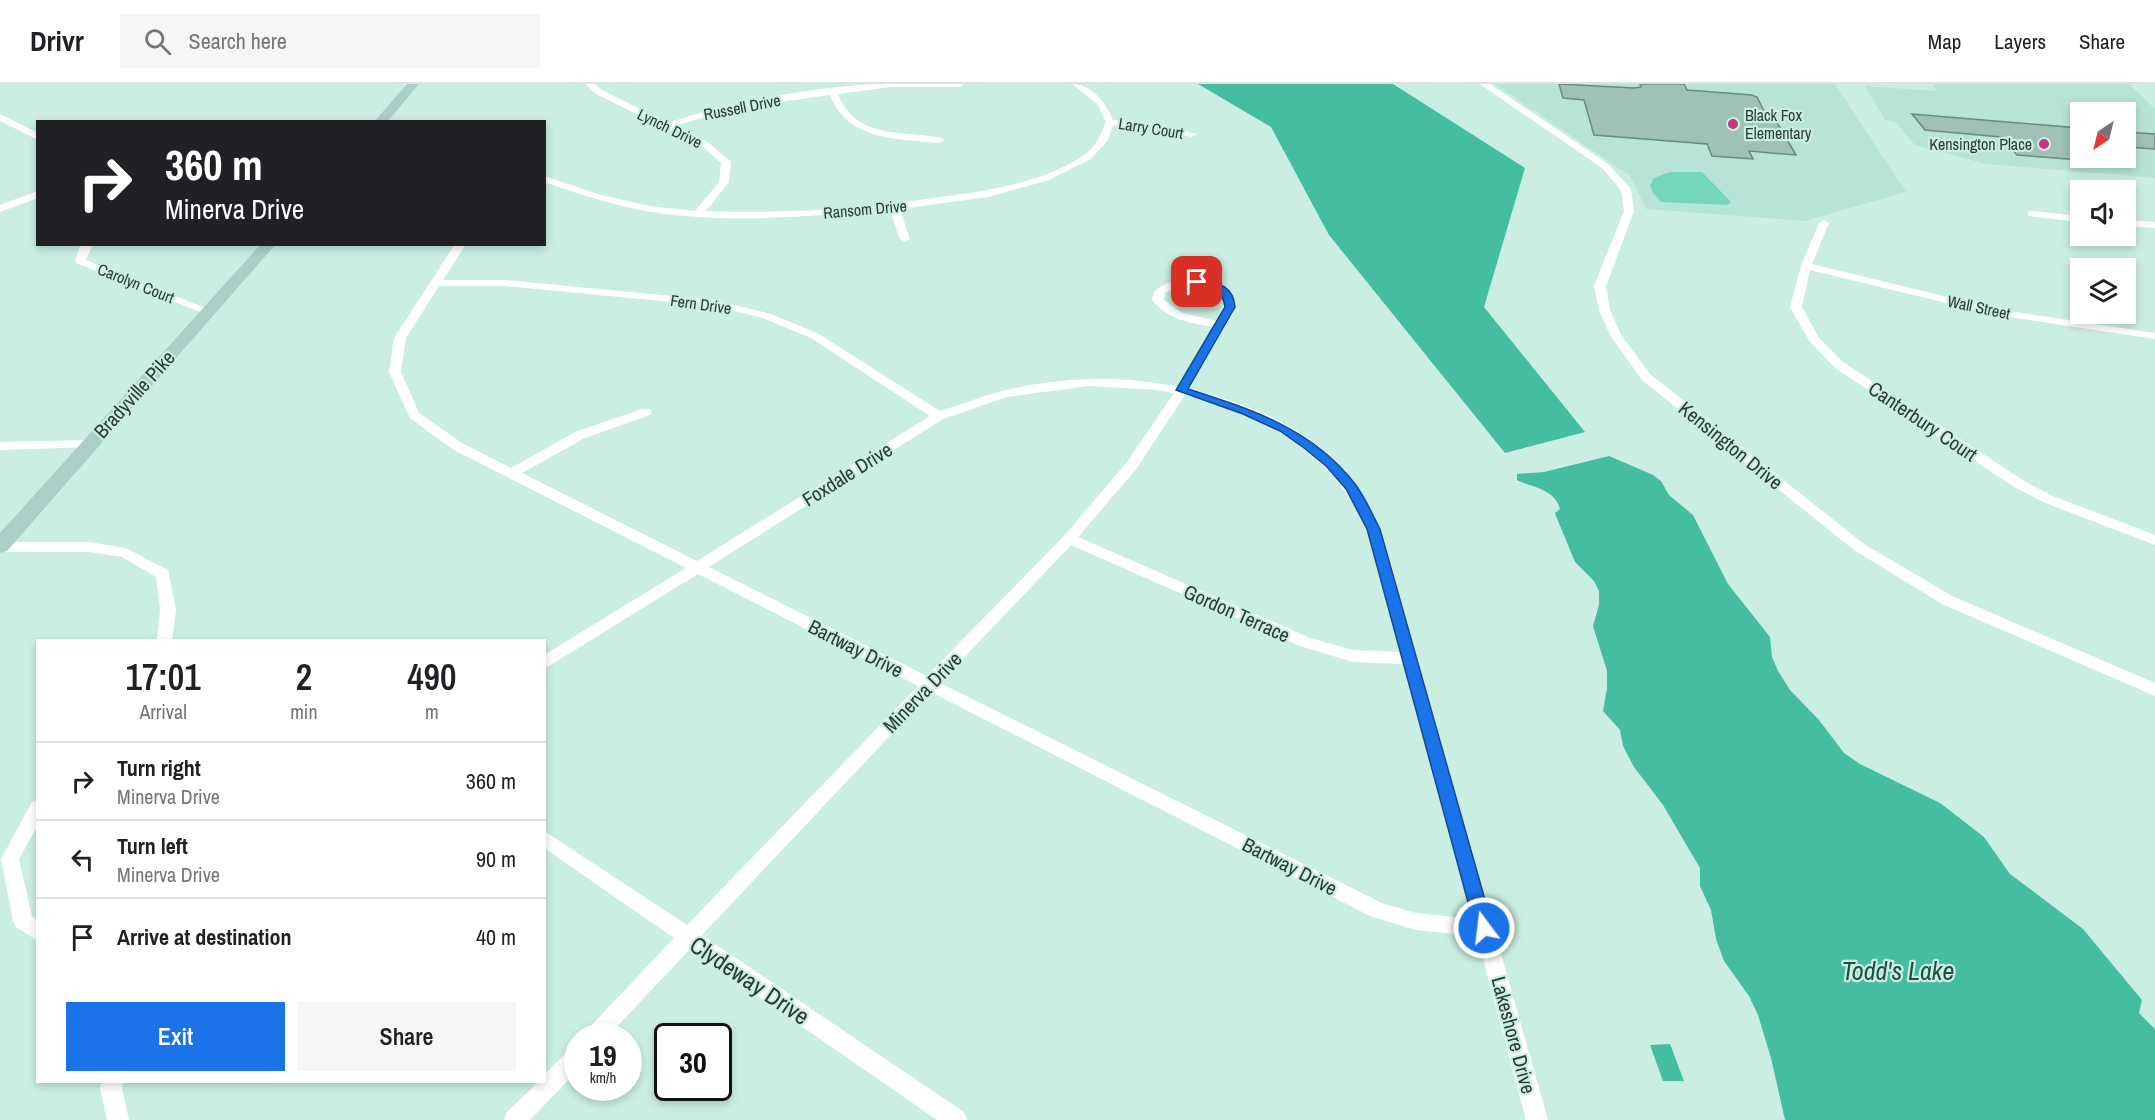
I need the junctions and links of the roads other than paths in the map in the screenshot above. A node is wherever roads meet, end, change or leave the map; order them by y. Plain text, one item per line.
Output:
1 (413, 84) edge
2 (590, 84) edge
3 (960, 84) edge
4 (1076, 84) edge
5 (1484, 84) edge
6 (833, 92) junction
7 (0, 117) edge
8 (382, 120) edge
9 (1110, 122) junction
10 (667, 126) junction
11 (1192, 135) dead end
12 (36, 136) edge
13 (939, 140) dead end
14 (546, 182) edge
15 (36, 195) edge
16 (894, 207) junction
17 (0, 209) edge
18 (698, 214) junction
19 (2032, 214) dead end
20 (2070, 218) edge
21 (1824, 223) dead end
22 (2136, 224) edge
23 (2155, 225) edge
24 (905, 238) dead end
25 (86, 246) edge
26 (267, 246) edge
27 (460, 246) edge
28 (1806, 266) junction
29 (436, 283) junction
30 (209, 312) junction
31 (1221, 325) junction
32 (2155, 336) edge
33 (1182, 390) junction
34 (646, 412) dead end
35 (939, 416) junction
36 (88, 444) junction
37 (0, 446) edge
38 (512, 472) junction
39 (1069, 539) junction
40 (2155, 540) edge
41 (0, 546) edge
42 (698, 567) junction
43 (165, 639) edge
44 (1411, 658) junction
45 (546, 662) edge
46 (929, 685) junction
47 (2155, 690) edge
48 (36, 811) edge
49 (546, 839) edge
50 (1484, 928) junction
51 (36, 931) edge
52 (689, 938) junction
53 (607, 1023) edge
54 (564, 1069) edge
55 (113, 1083) edge
56 (118, 1120) edge
57 (515, 1120) edge
58 (954, 1120) edge
59 (1537, 1120) edge

1 - 8 main road
2 - 10 street, Lynch Drive
3 - 6 street, Russell Drive
4 - 9 street
5 - 47 street, Kensington Drive
6 - 10 street, Russell Drive
6 - 13 street
7 - 12 street
9 - 11 street, Larry Court
9 - 16 street, Ransom Drive
10 - 18 street, Lynch Drive
14 - 18 street, Ransom Drive
15 - 17 street
16 - 18 street, Ransom Drive
16 - 24 street
19 - 20 street
21 - 28 street, Canterbury Court
22 - 23 street
25 - 30 street, Carolyn Court
26 - 30 main road, Bradyville Pike
27 - 29 street, Bartway Drive
28 - 32 street, Wall Street
28 - 40 street, Canterbury Court
29 - 35 street, Fern Drive
29 - 38 street, Bartway Drive
30 - 36 main road, Bradyville Pike
31 - 31 street, Minerva Drive
31 - 33 street, Minerva Drive
33 - 35 street, Foxdale Drive
33 - 39 street, Minerva Drive
33 - 44 street, Lakeshore Drive
34 - 38 street
35 - 42 street, Foxdale Drive
36 - 37 street
36 - 41 main road, Bradyville Pike
38 - 42 street, Bartway Drive
39 - 44 street, Gordon Terrace
39 - 46 street, Minerva Drive
41 - 43 street
42 - 45 street, Foxdale Drive
42 - 46 street, Bartway Drive
44 - 50 street, Lakeshore Drive
46 - 50 street, Bartway Drive
46 - 52 street, Minerva Drive
48 - 51 street
49 - 52 street, Clydeway Drive
50 - 59 street, Lakeshore Drive
52 - 53 street, Minerva Drive
52 - 58 street, Clydeway Drive
54 - 57 street
55 - 56 street

